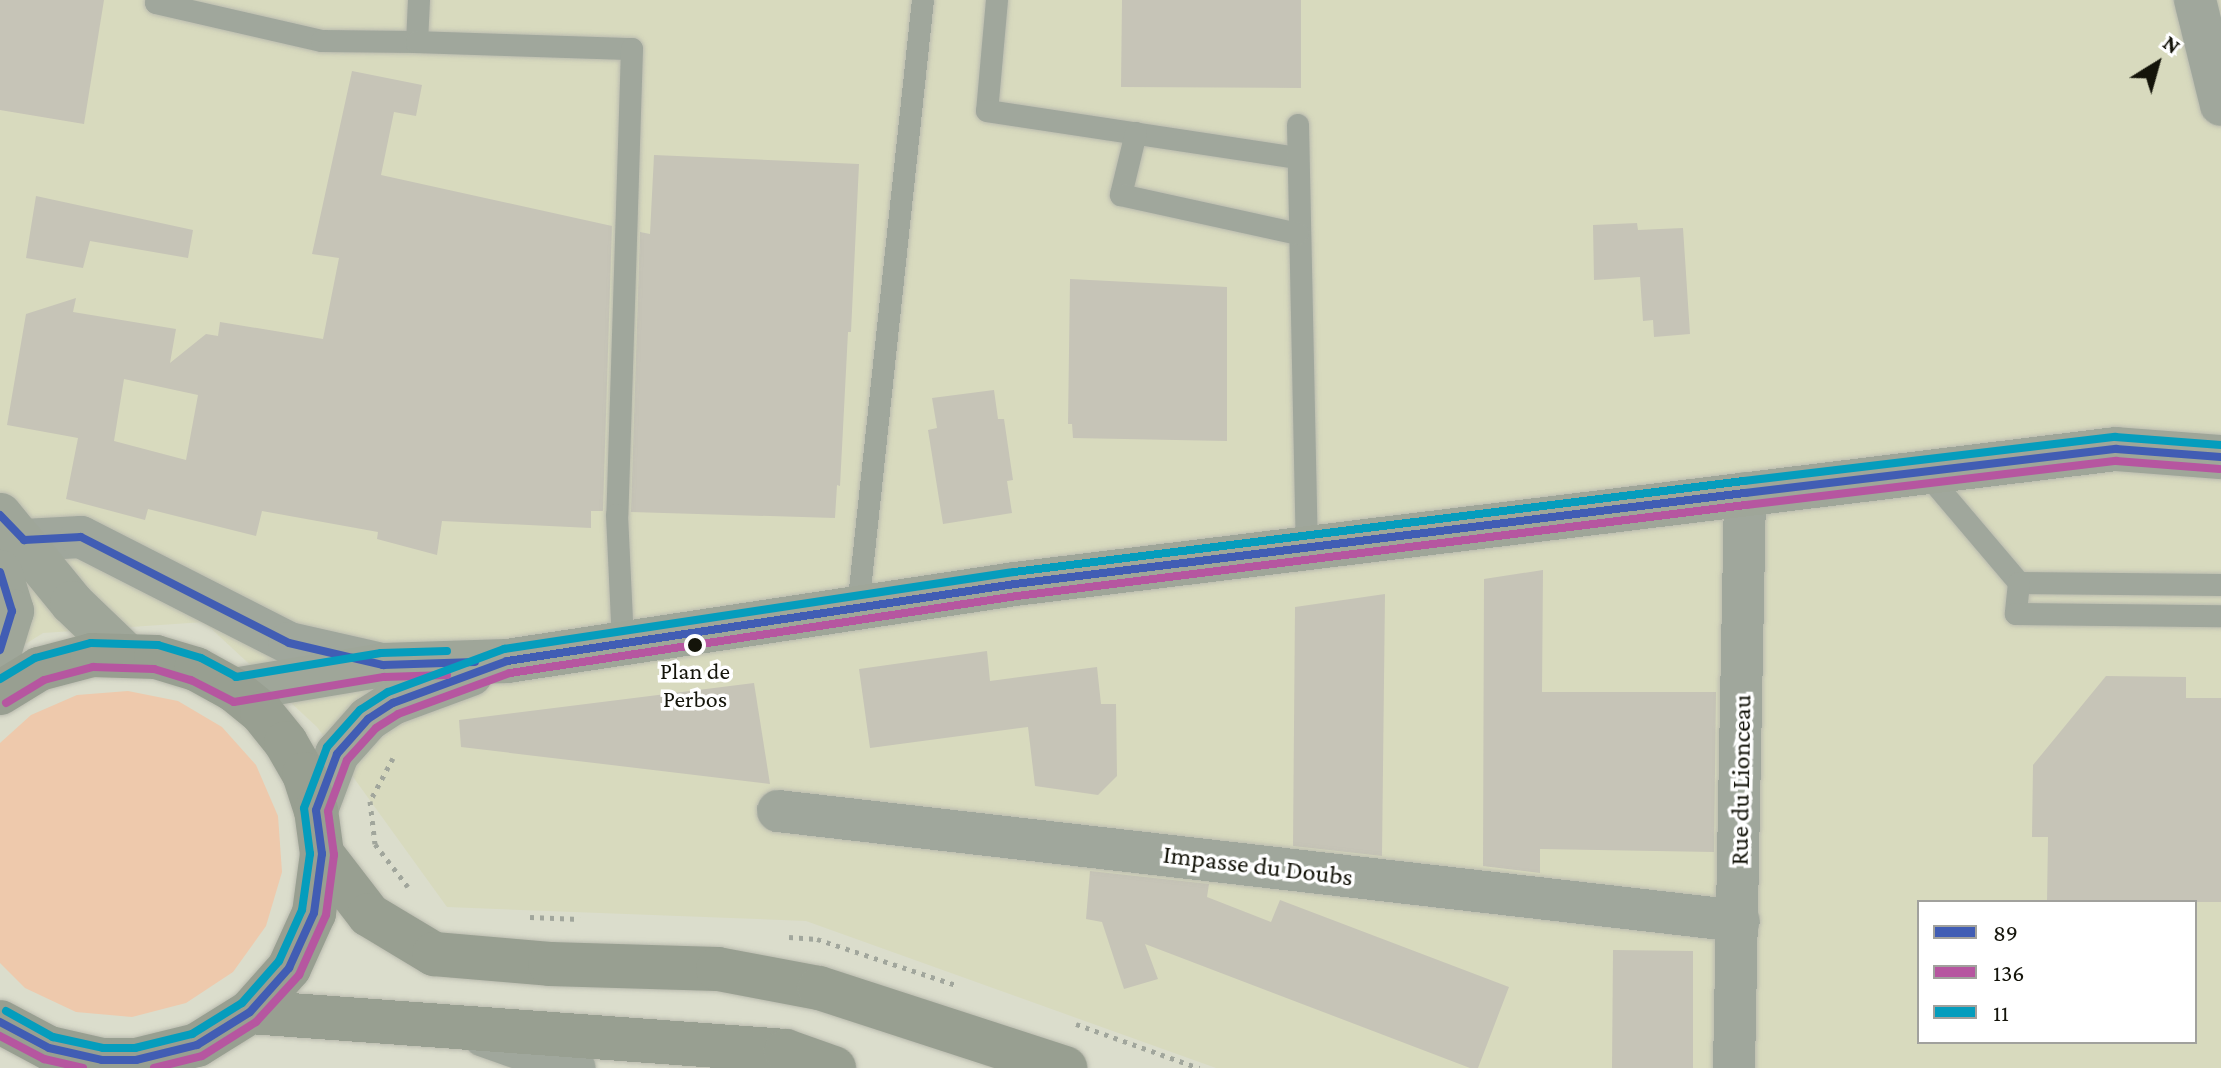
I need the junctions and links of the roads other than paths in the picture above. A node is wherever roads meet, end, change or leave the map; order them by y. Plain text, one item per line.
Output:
1 (157, 0) edge
2 (419, 0) edge
3 (923, 0) edge
4 (997, 0) edge
5 (2195, 0) edge
6 (417, 42) junction
7 (2221, 105) edge
8 (1298, 125) dead end
9 (1136, 133) junction
10 (1296, 158) junction
11 (1298, 234) junction
12 (2221, 457) edge
13 (1925, 472) junction
14 (1745, 493) junction
15 (8, 543) edge
16 (1307, 548) junction
17 (2019, 583) junction
18 (2221, 585) edge
19 (858, 608) junction
20 (2221, 616) edge
21 (623, 644) junction
22 (0, 650) edge
23 (124, 653) junction
24 (507, 661) junction
25 (383, 665) junction
26 (234, 690) junction
27 (0, 693) edge
28 (316, 810) junction
29 (778, 811) dead end
30 (322, 854) junction
31 (1739, 921) junction
32 (250, 1012) junction
33 (0, 1022) edge
34 (457, 1026) junction
35 (96, 1064) edge
36 (575, 1068) edge
37 (834, 1068) edge
38 (1065, 1068) edge
39 (1734, 1068) edge

1 - 6 lane
2 - 6 lane
3 - 19 lane
4 - 9 lane
5 - 7 street
6 - 21 lane
8 - 10 lane
9 - 10 lane
9 - 11 lane
10 - 11 lane
11 - 16 lane
12 - 13 street
13 - 14 street
13 - 17 lane
14 - 16 street
14 - 31 street, Rue du Lionceau
15 - 22 street
15 - 23 street
15 - 25 street
16 - 19 street
17 - 18 lane
17 - 20 lane
19 - 21 street
21 - 24 street
23 - 26 main road
23 - 27 main road
24 - 25 street
24 - 28 street
25 - 26 street
26 - 28 main road
28 - 30 main road
29 - 31 street, Impasse du Doubs
30 - 32 main road
30 - 38 main road
31 - 39 street, Rue du Lionceau
32 - 34 main road
32 - 35 main road
33 - 35 main road
34 - 36 street
34 - 37 main road

